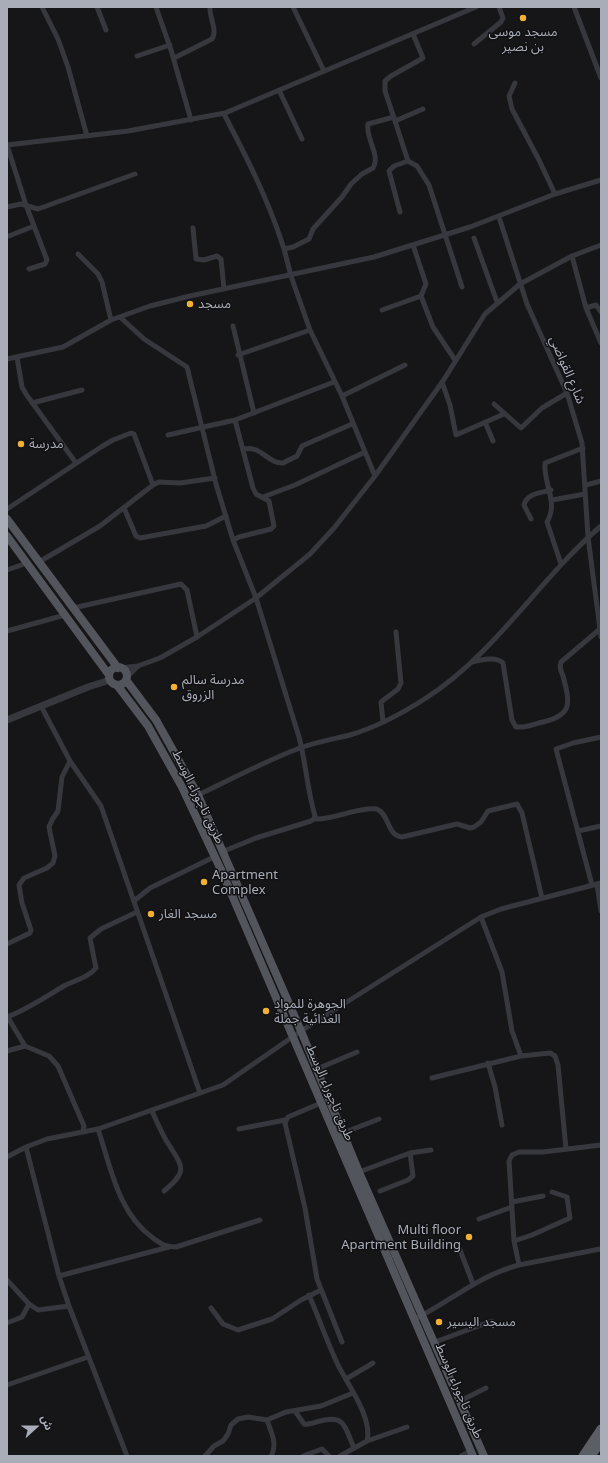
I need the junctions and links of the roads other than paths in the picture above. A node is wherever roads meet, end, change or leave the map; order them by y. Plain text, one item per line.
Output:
1 (42, 7) edge
2 (96, 7) edge
3 (156, 7) edge
4 (210, 7) edge
5 (293, 7) edge
6 (476, 7) edge
7 (500, 7) edge
8 (574, 7) edge
9 (106, 30) dead end
10 (413, 34) junction
11 (474, 44) dead end
12 (170, 45) junction
13 (137, 56) dead end
14 (174, 58) junction
15 (324, 71) junction
16 (601, 78) edge
17 (515, 83) dead end
18 (280, 90) junction
19 (423, 109) dead end
20 (224, 114) junction
21 (394, 119) junction
22 (191, 120) junction
23 (87, 136) junction
24 (302, 139) dead end
25 (7, 145) edge
26 (408, 161) junction
27 (135, 174) dead end
28 (601, 180) edge
29 (555, 194) junction
30 (26, 206) junction
31 (7, 207) edge
32 (400, 212) dead end
33 (499, 217) junction
34 (34, 226) junction
35 (193, 228) dead end
36 (446, 234) junction
37 (9, 236) dead end
38 (474, 238) dead end
39 (413, 245) junction
40 (601, 245) edge
41 (284, 248) junction
42 (78, 254) dead end
43 (572, 256) junction
44 (29, 269) dead end
45 (291, 276) junction
46 (520, 284) junction
47 (462, 287) dead end
48 (224, 289) junction
49 (421, 296) junction
50 (498, 302) junction
51 (586, 308) junction
52 (382, 310) dead end
53 (601, 312) edge
54 (120, 316) junction
55 (112, 320) junction
56 (233, 326) dead end
57 (310, 330) junction
58 (601, 342) edge
59 (238, 355) junction
60 (17, 357) junction
61 (7, 359) edge
62 (455, 360) junction
63 (405, 365) dead end
64 (334, 382) junction
65 (442, 382) junction
66 (82, 390) dead end
67 (567, 393) junction
68 (342, 396) junction
69 (32, 404) junction
70 (494, 404) dead end
71 (254, 413) junction
72 (504, 414) junction
73 (235, 420) junction
74 (485, 422) junction
75 (352, 424) junction
76 (203, 428) junction
77 (168, 435) dead end
78 (493, 441) dead end
79 (583, 448) junction
80 (244, 449) junction
81 (365, 452) junction
82 (76, 463) junction
83 (375, 476) junction
84 (214, 478) junction
85 (601, 481) edge
86 (153, 484) junction
87 (586, 485) junction
88 (550, 490) junction
89 (585, 494) junction
90 (263, 497) junction
91 (552, 500) junction
92 (124, 508) junction
93 (7, 509) edge
94 (226, 516) junction
95 (7, 519) edge
96 (531, 519) dead end
97 (601, 526) edge
98 (7, 536) edge
99 (588, 537) junction
100 (233, 540) junction
101 (39, 562) junction
102 (27, 563) junction
103 (561, 564) junction
104 (7, 570) edge
105 (256, 598) junction
106 (73, 608) junction
107 (65, 615) junction
108 (600, 629) junction
109 (7, 631) edge
110 (396, 632) dead end
111 (601, 637) edge
112 (197, 638) junction
113 (472, 662) junction
114 (138, 666) junction
115 (119, 668) junction
116 (126, 679) junction
117 (112, 680) junction
118 (41, 706) junction
119 (7, 720) edge
120 (383, 722) junction
121 (601, 737) edge
122 (302, 748) junction
123 (70, 761) junction
124 (198, 795) junction
125 (314, 820) junction
126 (601, 826) edge
127 (578, 831) junction
128 (224, 851) junction
129 (214, 856) junction
130 (597, 884) edge
131 (542, 898) junction
132 (134, 901) junction
133 (601, 911) edge
134 (137, 912) junction
135 (481, 917) junction
136 (7, 944) edge
137 (7, 1016) edge
138 (301, 1031) junction
139 (293, 1036) junction
140 (25, 1046) junction
141 (7, 1051) edge
142 (357, 1052) dead end
143 (521, 1056) junction
144 (488, 1063) junction
145 (317, 1069) junction
146 (432, 1078) dead end
147 (200, 1093) junction
148 (321, 1103) junction
149 (152, 1111) junction
150 (380, 1119) dead end
151 (285, 1120) junction
152 (502, 1125) dead end
153 (98, 1129) junction
154 (239, 1129) dead end
155 (83, 1131) junction
156 (343, 1133) junction
157 (601, 1145) edge
158 (26, 1147) junction
159 (566, 1149) junction
160 (431, 1150) dead end
161 (410, 1153) junction
162 (7, 1157) edge
163 (359, 1172) junction
164 (164, 1191) dead end
165 (380, 1191) dead end
166 (552, 1192) dead end
167 (543, 1196) dead end
168 (512, 1204) junction
169 (478, 1219) dead end
170 (260, 1220) dead end
171 (514, 1241) junction
172 (170, 1247) junction
173 (600, 1249) dead end
174 (460, 1250) dead end
175 (519, 1265) junction
176 (59, 1276) junction
177 (7, 1280) edge
178 (473, 1284) junction
179 (321, 1290) junction
180 (309, 1296) junction
181 (28, 1304) junction
182 (69, 1306) junction
183 (211, 1308) dead end
184 (423, 1315) junction
185 (414, 1319) junction
186 (492, 1322) dead end
187 (7, 1323) edge
188 (342, 1342) dead end
189 (435, 1342) junction
190 (88, 1357) junction
191 (373, 1363) dead end
192 (346, 1379) junction
193 (7, 1385) edge
194 (486, 1388) dead end
195 (353, 1393) junction
196 (460, 1401) junction
197 (295, 1411) junction
198 (267, 1420) junction
199 (407, 1427) dead end
200 (601, 1429) edge
201 (367, 1441) junction
202 (601, 1442) edge
203 (354, 1448) junction
204 (472, 1454) edge
205 (127, 1456) edge
206 (205, 1456) edge
207 (271, 1456) edge
208 (303, 1456) edge
209 (329, 1456) edge
210 (340, 1456) edge
211 (461, 1456) edge
212 (484, 1456) edge
213 (583, 1456) edge
214 (591, 1456) edge

1 - 23 street
2 - 9 street
3 - 12 street
4 - 14 street
5 - 15 street
6 - 10 street
7 - 11 street
8 - 16 street
10 - 15 street
10 - 21 street
12 - 13 street
12 - 14 street
14 - 22 street
15 - 18 street
17 - 29 street
18 - 20 street
18 - 24 street
19 - 21 street
20 - 22 street
20 - 41 street
21 - 26 street
21 - 41 street
22 - 23 street
23 - 25 street
25 - 30 street
26 - 32 street
26 - 36 street
27 - 30 street
28 - 29 street
29 - 33 street
30 - 31 street
30 - 34 street
33 - 36 street
33 - 46 street, شارع القواضي
34 - 37 street
34 - 44 street
35 - 48 street
36 - 39 street
36 - 47 street
38 - 50 street
39 - 45 street
39 - 49 street
40 - 43 street
41 - 45 street
42 - 55 street
43 - 46 street
43 - 51 street
45 - 48 street
45 - 57 street
46 - 50 street
46 - 67 street, شارع القواضي
48 - 54 street
49 - 52 street
49 - 62 street
50 - 62 street
51 - 53 street
51 - 58 street
54 - 55 street
54 - 76 street
55 - 60 street
56 - 59 street
57 - 59 street
57 - 64 street
59 - 71 street
60 - 61 street
60 - 69 street
62 - 65 street
63 - 68 street
64 - 68 street
64 - 71 street
65 - 74 street
65 - 83 street
66 - 69 street
67 - 72 street
67 - 79 street, شارع القواضي
68 - 75 street
69 - 82 street
70 - 72 street
71 - 73 street
72 - 74 street
73 - 76 street
73 - 80 street
74 - 78 street
75 - 80 street
75 - 81 street
76 - 77 street
76 - 84 street
79 - 87 street, شارع القواضي
79 - 88 street
80 - 90 street
81 - 83 street
81 - 90 street
82 - 86 street
82 - 93 street
83 - 105 street
84 - 86 street
84 - 94 street
85 - 87 street
86 - 92 street
87 - 89 street, شارع القواضي
88 - 91 street
88 - 96 street
89 - 91 street
89 - 99 street, شارع القواضي
90 - 100 street
91 - 103 street
92 - 94 street
92 - 101 street
94 - 100 street
95 - 101 main road
97 - 99 street
98 - 102 main road, طريق تاجوراء الوسط
99 - 103 street
99 - 108 street, شارع القواضي
100 - 105 street
101 - 106 main road
102 - 104 street
102 - 107 main road, طريق تاجوراء الوسط
103 - 113 street
105 - 112 street
105 - 122 street
106 - 112 street
106 - 115 main road
107 - 109 street
107 - 117 main road, طريق تاجوراء الوسط
108 - 111 street, شارع القواضي
108 - 113 street
110 - 120 street
112 - 114 street
113 - 120 street
114 - 115 street
114 - 116 street
115 - 116 main road
115 - 117 main road
116 - 117 main road
116 - 124 main road
117 - 118 street
117 - 129 main road, طريق تاجوراء الوسط
118 - 119 street
118 - 123 street
120 - 122 street
121 - 127 street
122 - 124 street
122 - 125 street
123 - 132 street
123 - 136 street
124 - 128 main road
125 - 128 street
125 - 131 street
126 - 127 street
127 - 130 street
128 - 138 main road
129 - 132 street
129 - 139 main road, طريق تاجوراء الوسط
130 - 131 street
130 - 133 street
131 - 135 street
132 - 134 street
134 - 137 street
134 - 147 street
135 - 138 street
135 - 143 street
137 - 140 street
138 - 139 street
138 - 145 main road
139 - 147 street
139 - 148 main road, طريق تاجوراء الوسط
140 - 141 street
140 - 155 street
142 - 145 street
143 - 144 street
143 - 159 street
144 - 146 street
144 - 152 street
145 - 156 main road
147 - 149 street
148 - 151 street
148 - 185 main road, طريق تاجوراء الوسط
149 - 153 street
149 - 164 street
150 - 156 street
151 - 154 street
151 - 179 street
153 - 155 street
153 - 172 street
155 - 158 street
156 - 163 main road
157 - 159 street
158 - 162 street
158 - 176 street
159 - 168 street
160 - 161 street
161 - 163 street
161 - 165 street
163 - 184 main road
166 - 171 street
167 - 168 street
168 - 169 street
168 - 171 street
170 - 172 street
171 - 175 street
172 - 176 street
173 - 175 street
174 - 178 street
175 - 178 street
176 - 182 street
177 - 181 street
178 - 184 street
179 - 180 street
179 - 188 street
180 - 183 street
180 - 192 street
181 - 182 street
181 - 187 street
182 - 190 street
184 - 185 street
184 - 189 main road
185 - 204 main road, طريق تاجوراء الوسط
186 - 189 street
189 - 196 main road
190 - 193 street
190 - 205 street
191 - 192 street
192 - 195 street
194 - 196 street
195 - 197 street
195 - 201 street
196 - 212 main road
197 - 198 street
197 - 203 street
198 - 206 street
198 - 207 street
199 - 201 street
200 - 213 highway
201 - 203 street
202 - 214 highway
203 - 210 street
204 - 211 street
208 - 209 street

